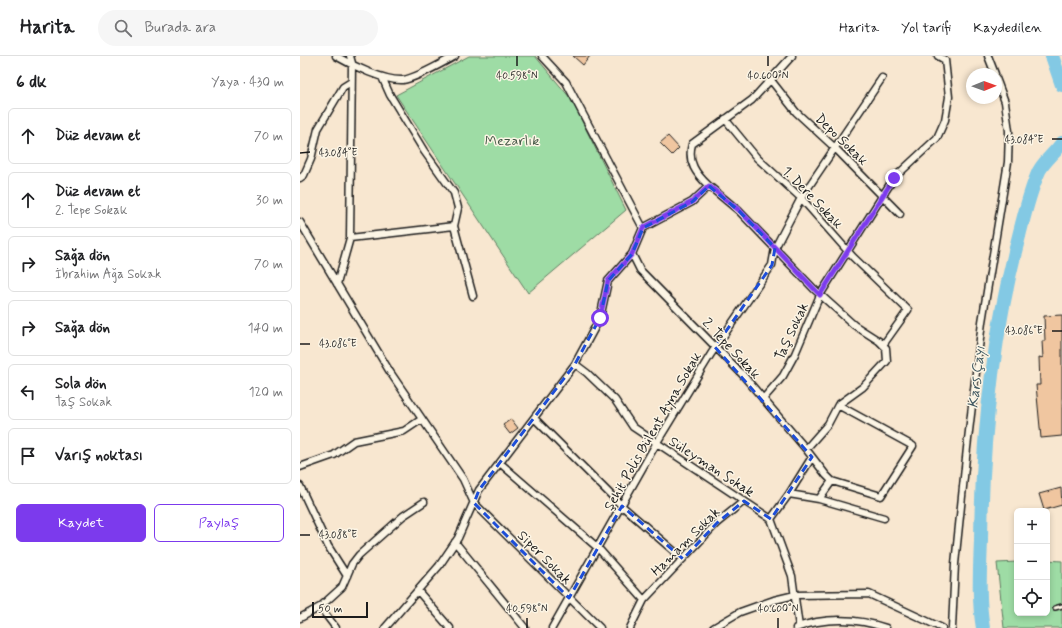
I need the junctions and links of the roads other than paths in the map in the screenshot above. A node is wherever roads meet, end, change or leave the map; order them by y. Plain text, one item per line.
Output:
1 (336, 56) edge
2 (350, 56) edge
3 (455, 56) edge
4 (542, 56) edge
5 (792, 56) edge
6 (938, 56) edge
7 (988, 56) edge
8 (352, 64) junction
9 (993, 68) edge
10 (382, 77) junction
11 (770, 78) junction
12 (882, 78) dead end
13 (351, 82) junction
14 (1002, 94) edge
15 (725, 119) junction
16 (835, 148) junction
17 (300, 178) edge
18 (709, 186) junction
19 (883, 195) junction
20 (801, 198) junction
21 (900, 214) dead end
22 (300, 222) edge
23 (454, 226) junction
24 (643, 228) junction
25 (350, 238) junction
26 (775, 248) junction
27 (848, 250) junction
28 (632, 254) junction
29 (337, 284) junction
30 (820, 295) junction
31 (473, 296) dead end
32 (883, 345) junction
33 (715, 347) junction
34 (575, 364) junction
35 (763, 399) junction
36 (838, 405) junction
37 (534, 418) junction
38 (422, 419) junction
39 (656, 444) junction
40 (806, 449) junction
41 (812, 458) junction
42 (500, 463) junction
43 (300, 467) edge
44 (832, 481) junction
45 (300, 486) edge
46 (789, 494) junction
47 (819, 499) junction
48 (744, 501) junction
49 (424, 502) dead end
50 (474, 503) junction
51 (622, 506) junction
52 (884, 518) dead end
53 (771, 519) junction
54 (455, 542) junction
55 (598, 548) junction
56 (684, 559) junction
57 (347, 576) junction
58 (418, 591) junction
59 (795, 596) junction
60 (569, 598) junction
61 (644, 600) junction
62 (320, 606) junction
63 (1062, 606) edge
64 (1055, 608) dead end
65 (300, 618) edge
66 (336, 628) edge
67 (385, 628) edge
68 (450, 628) edge
69 (525, 628) edge
70 (552, 628) edge
71 (600, 628) edge
72 (630, 628) edge
73 (713, 628) edge
74 (799, 628) edge
75 (886, 628) edge
76 (942, 628) edge
77 (952, 628) edge

1 - 8 street
2 - 8 street
3 - 10 street
4 - 24 street
5 - 11 street
6 - 19 street, Taş Sokak
7 - 9 street
8 - 10 street
8 - 13 street
10 - 23 street
11 - 15 street
11 - 16 street, Depo Sokak
12 - 16 street, Şehit Polis Bülent Ayna Sokak
13 - 17 street
13 - 25 street
14 - 77 street
15 - 18 street
15 - 20 street, 1. Dere Sokak
16 - 19 street, Depo Sokak
16 - 20 street, Şehit Polis Bülent Ayna Sokak
18 - 24 street
18 - 26 street
19 - 21 street, Depo Sokak
19 - 27 street, Taş Sokak
20 - 26 street, Şehit Polis Bülent Ayna Sokak
20 - 27 street, 1. Dere Sokak
22 - 29 street
23 - 25 street
23 - 31 street
24 - 28 street
25 - 29 street
26 - 30 street
26 - 33 street, Şehit Polis Bülent Ayna Sokak
27 - 30 street, Taş Sokak
27 - 32 street, 1. Dere Sokak
28 - 33 street, 2. Tepe Sokak
28 - 34 street
29 - 38 street
30 - 32 street
30 - 35 street, Taş Sokak
32 - 36 street
33 - 35 street, 2. Tepe Sokak
33 - 39 street, Şehit Polis Bülent Ayna Sokak
34 - 37 street
34 - 39 street, Süleyman Sokak
35 - 40 street, 2. Tepe Sokak
36 - 40 street
36 - 44 street
37 - 42 street
37 - 51 street
38 - 43 street
38 - 50 street
39 - 48 street, Süleyman Sokak
39 - 51 street, Şehit Polis Bülent Ayna Sokak
40 - 41 street, 2. Tepe Sokak
41 - 44 street, 2. Tepe Sokak
41 - 46 street
42 - 50 street
42 - 55 street
44 - 47 street
45 - 57 street
46 - 47 street
46 - 53 street
47 - 52 street
48 - 53 street, Süleyman Sokak
48 - 56 street, Hamam Sokak
49 - 57 street
50 - 54 street
50 - 60 street, Siper Sokak
51 - 55 street, Şehit Polis Bülent Ayna Sokak
51 - 56 street
53 - 59 street
54 - 58 street
54 - 69 street
55 - 60 street, Şehit Polis Bülent Ayna Sokak
55 - 61 street
56 - 61 street, Hamam Sokak
57 - 62 street
58 - 67 street
58 - 68 street
59 - 73 street
59 - 74 street
59 - 76 street
60 - 70 street, Şehit Polis Bülent Ayna Sokak
60 - 71 street, Siper Sokak
61 - 72 street, Hamam Sokak
62 - 65 street
62 - 66 street
63 - 64 lane
74 - 75 street

